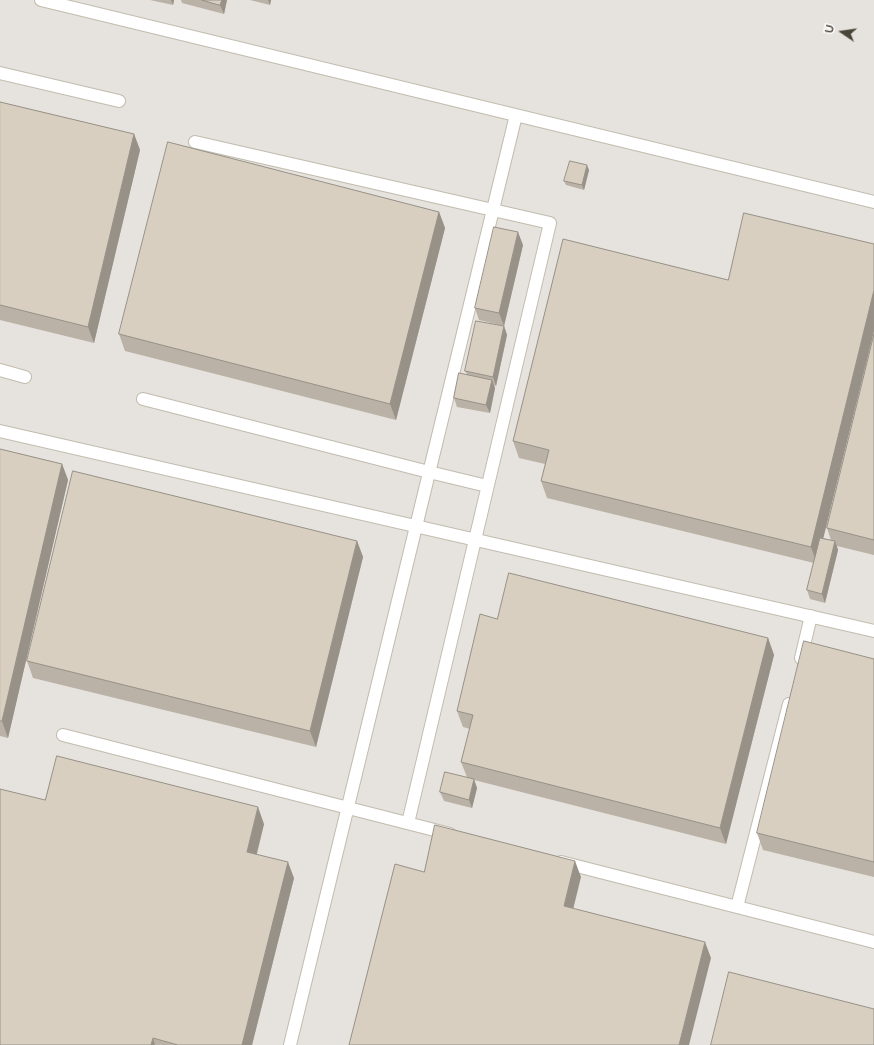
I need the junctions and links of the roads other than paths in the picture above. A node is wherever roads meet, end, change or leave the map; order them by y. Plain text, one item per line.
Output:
1 (41, 0) edge
2 (0, 73) edge
3 (119, 101) dead end
4 (516, 116) junction
5 (195, 142) dead end
6 (874, 202) edge
7 (492, 210) junction
8 (0, 370) edge
9 (26, 376) dead end
10 (143, 398) dead end
11 (0, 431) edge
12 (429, 472) junction
13 (487, 486) junction
14 (416, 526) junction
15 (475, 539) junction
16 (811, 616) junction
17 (874, 631) edge
18 (798, 670) edge
19 (792, 693) edge
20 (63, 735) dead end
21 (348, 808) junction
22 (408, 823) junction
23 (461, 837) edge
24 (553, 860) edge
25 (737, 907) junction
26 (874, 942) edge
27 (290, 1045) edge

1 - 4 lane
2 - 3 lane
4 - 6 lane
4 - 7 lane
5 - 7 lane
7 - 12 lane
7 - 13 lane
8 - 9 lane
10 - 12 lane
11 - 14 lane
12 - 13 lane
12 - 14 lane
13 - 15 lane
14 - 15 lane
14 - 21 lane
15 - 16 lane
15 - 22 lane
16 - 17 lane
16 - 18 lane
19 - 25 lane
20 - 21 lane
21 - 22 lane
21 - 27 lane
22 - 23 lane
24 - 25 lane
25 - 26 lane

